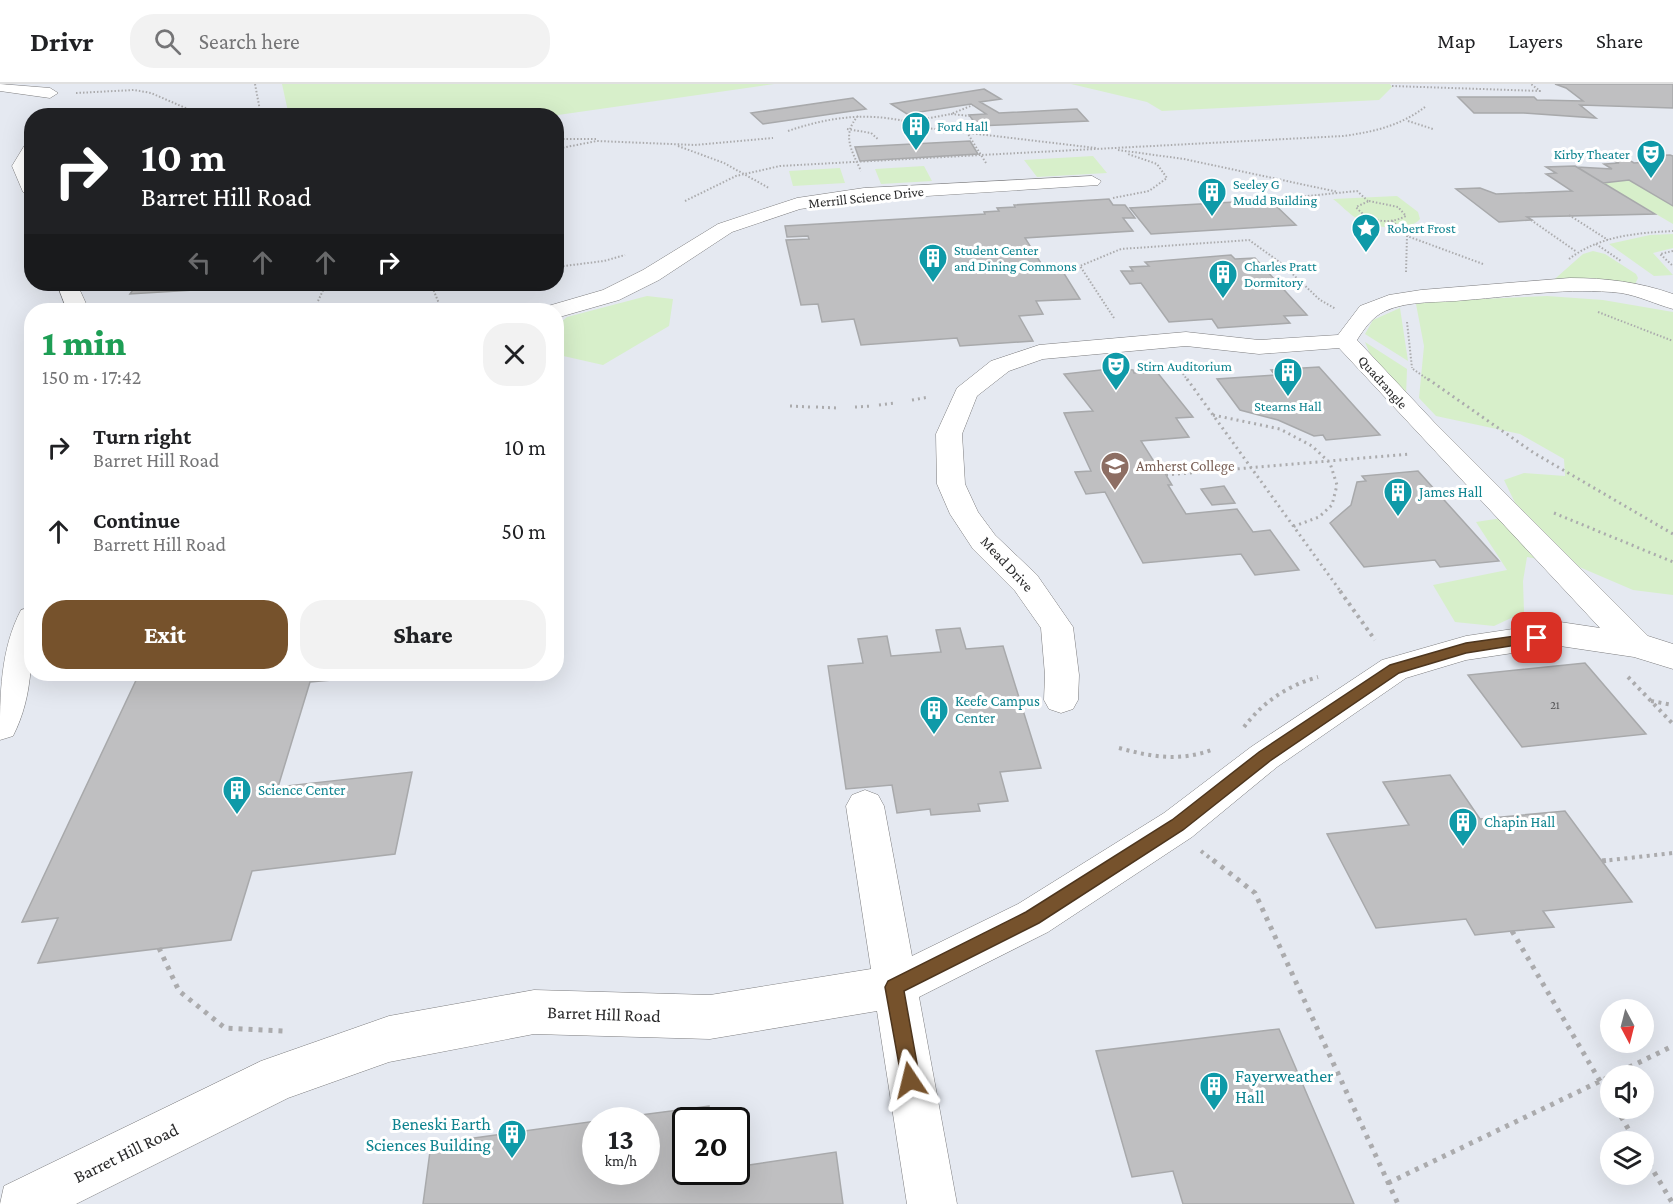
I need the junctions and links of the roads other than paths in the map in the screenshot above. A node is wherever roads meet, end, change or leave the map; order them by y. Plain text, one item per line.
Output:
1 (0, 86) edge
2 (48, 88) edge
3 (56, 108) edge
4 (1092, 181) road end
5 (1673, 302) edge
6 (564, 309) edge
7 (1351, 331) junction
8 (24, 645) edge
9 (1673, 657) edge
10 (1631, 660) junction
11 (1061, 700) dead end
12 (0, 726) edge
13 (865, 806) dead end
14 (894, 987) junction
15 (22, 1204) edge
16 (932, 1204) edge

1 - 2 street
2 - 3 street
4 - 6 street, Merrill Science Drive
5 - 7 street
7 - 10 street, Quadrangle
7 - 11 street, Mead Drive
8 - 12 street
9 - 10 street, Quadrangle
10 - 14 street, Barret Hill Road
13 - 14 street
14 - 15 street, Barret Hill Road
14 - 16 street

